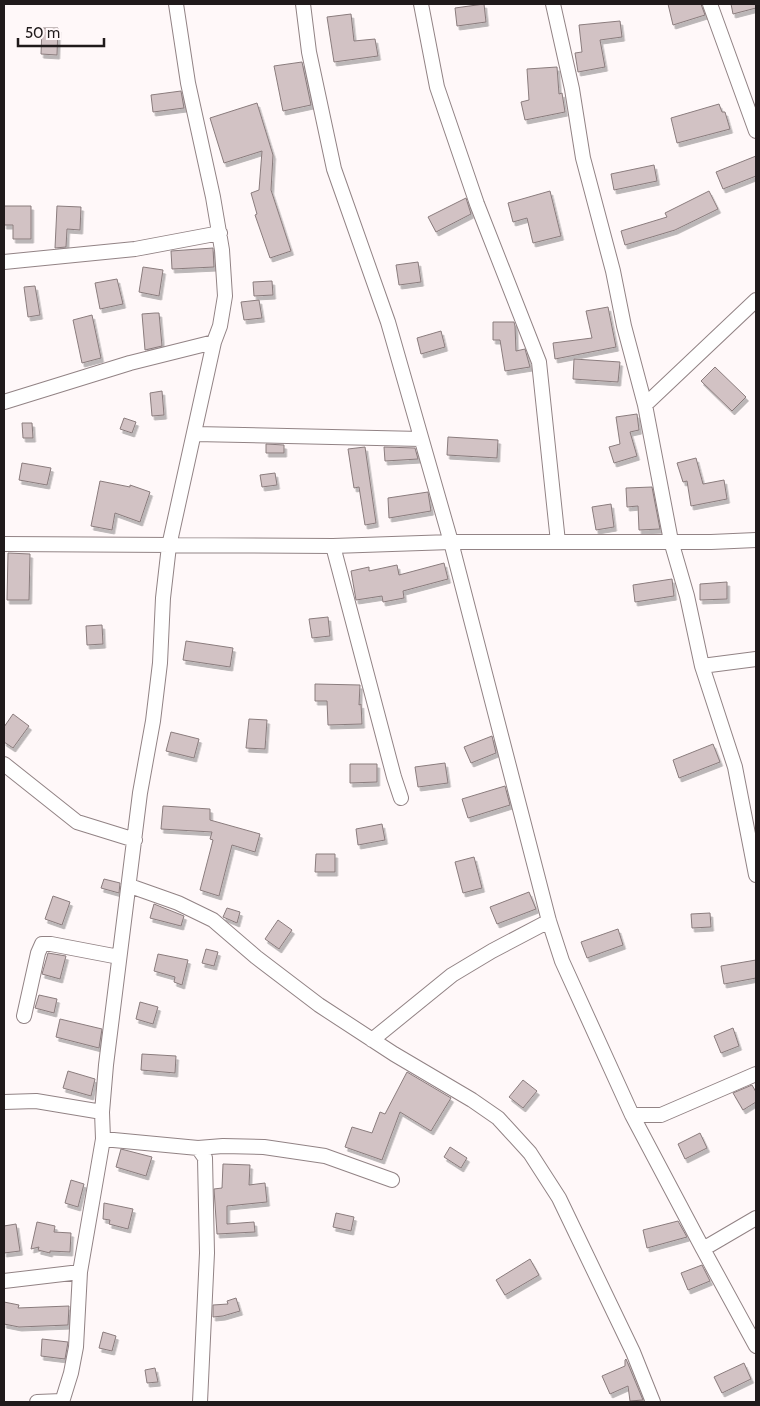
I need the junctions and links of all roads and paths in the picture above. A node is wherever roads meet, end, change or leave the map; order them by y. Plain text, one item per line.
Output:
1 (176, 4) edge
2 (303, 4) edge
3 (421, 4) edge
4 (553, 4) edge
5 (710, 4) edge
6 (756, 131) edge
7 (220, 234) junction
8 (4, 262) edge
9 (756, 300) edge
10 (214, 342) junction
11 (4, 402) edge
12 (645, 405) junction
13 (194, 434) junction
14 (421, 439) junction
15 (756, 540) edge
16 (671, 541) junction
17 (451, 542) junction
18 (558, 542) junction
19 (4, 544) edge
20 (169, 546) junction
21 (334, 546) junction
22 (756, 659) edge
23 (702, 666) junction
24 (4, 764) edge
25 (401, 798) dead end
26 (135, 840) junction
27 (756, 875) edge
28 (130, 886) junction
29 (549, 921) junction
30 (119, 957) junction
31 (24, 1016) dead end
32 (372, 1040) junction
33 (756, 1074) edge
34 (4, 1102) edge
35 (102, 1112) junction
36 (632, 1115) junction
37 (103, 1140) junction
38 (198, 1148) junction
39 (392, 1180) dead end
40 (756, 1218) edge
41 (703, 1249) junction
42 (80, 1272) junction
43 (4, 1281) edge
44 (756, 1346) edge
45 (37, 1402) edge
46 (62, 1402) edge
47 (200, 1402) edge
48 (653, 1402) edge

1 - 7 street
2 - 14 street
3 - 18 street
4 - 12 street
5 - 6 street
7 - 8 street
7 - 10 street
9 - 12 street
10 - 11 street
10 - 13 street
12 - 16 street
13 - 14 street
13 - 20 street
14 - 17 street
15 - 16 street
16 - 18 street
16 - 23 street
17 - 18 street
17 - 21 street
17 - 29 street
19 - 20 street
20 - 21 street
20 - 26 street
21 - 25 street
22 - 23 street
23 - 27 street
24 - 26 street
26 - 28 street
28 - 30 street
28 - 32 street
29 - 32 street
29 - 36 street
30 - 31 street
30 - 35 street
32 - 48 street
33 - 36 street
34 - 35 street
35 - 37 street
36 - 41 street
37 - 38 street
37 - 42 street
38 - 39 street
38 - 47 street
40 - 41 street
41 - 44 street
42 - 43 street
42 - 46 street
45 - 46 street

